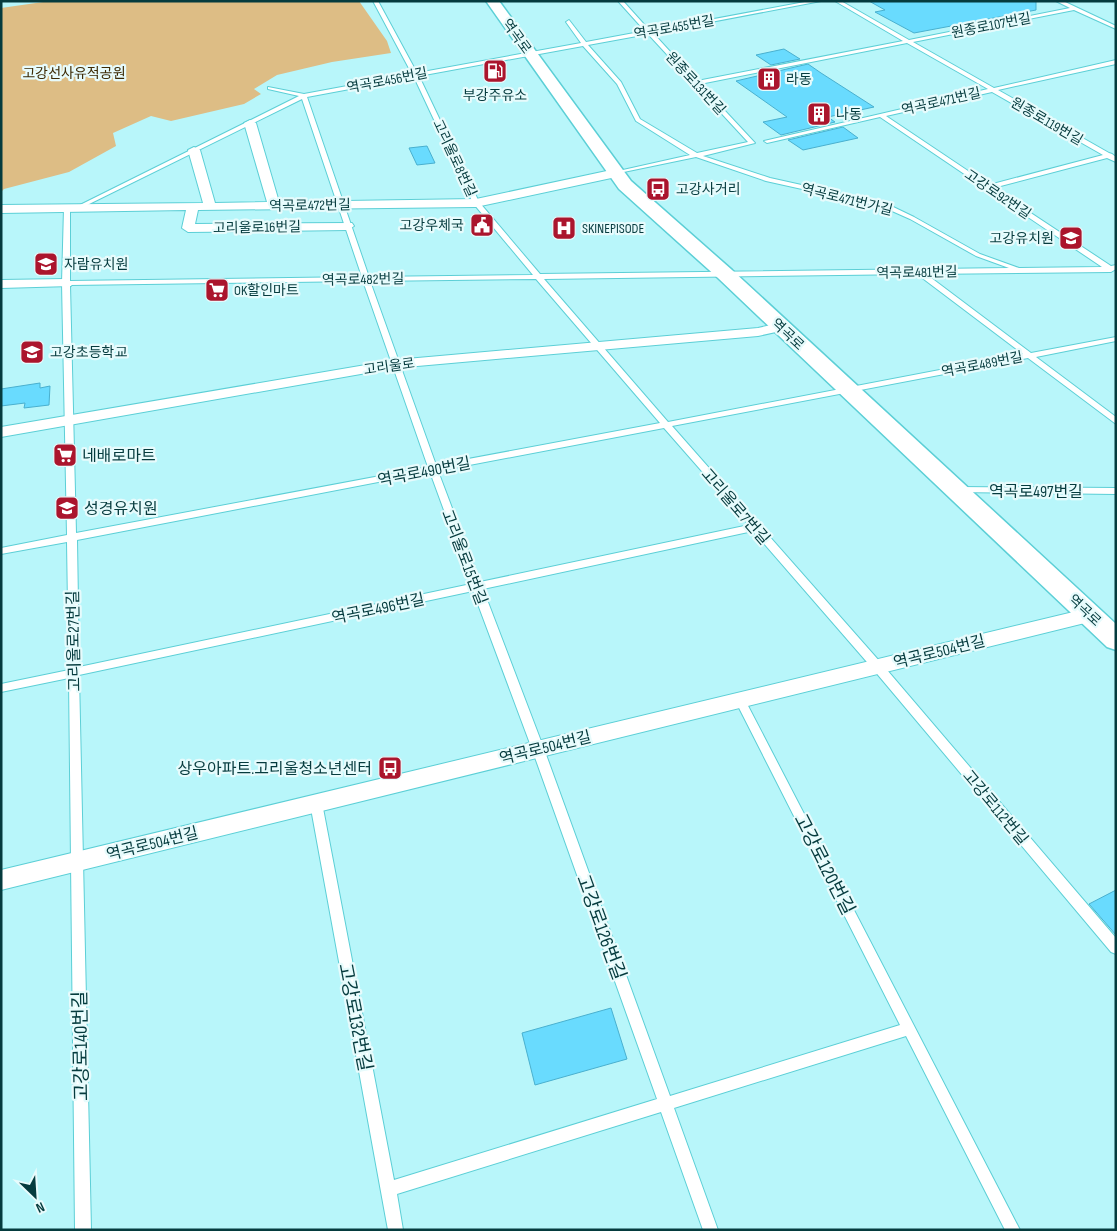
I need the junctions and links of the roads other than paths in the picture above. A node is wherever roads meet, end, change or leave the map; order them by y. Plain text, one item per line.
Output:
1 (375, 1) edge
2 (492, 1) edge
3 (620, 1) edge
4 (819, 1) edge
5 (837, 1) edge
6 (1058, 1) edge
7 (1074, 9) junction
8 (569, 22) dead end
9 (1116, 28) edge
10 (648, 32) junction
11 (908, 41) junction
12 (584, 44) junction
13 (530, 53) junction
14 (1116, 62) edge
15 (415, 74) junction
16 (695, 83) junction
17 (270, 88) dead end
18 (992, 89) junction
19 (304, 96) junction
20 (881, 115) junction
21 (250, 123) junction
22 (767, 141) dead end
23 (194, 150) junction
24 (1116, 153) edge
25 (695, 155) junction
26 (1108, 156) junction
27 (1116, 160) edge
28 (616, 173) junction
29 (988, 187) junction
30 (476, 203) junction
31 (340, 205) junction
32 (210, 206) junction
33 (274, 206) junction
34 (193, 207) junction
35 (72, 208) junction
36 (1, 209) edge
37 (348, 226) junction
38 (1020, 270) junction
39 (1114, 270) edge
40 (919, 272) junction
41 (725, 274) junction
42 (538, 276) junction
43 (367, 279) junction
44 (66, 283) junction
45 (1, 284) edge
46 (780, 326) junction
47 (1116, 339) edge
48 (596, 345) junction
49 (1029, 355) junction
50 (396, 364) junction
51 (847, 390) junction
52 (70, 420) junction
53 (1116, 421) edge
54 (664, 423) junction
55 (1, 432) edge
56 (433, 470) junction
57 (956, 490) junction
58 (1116, 491) edge
59 (755, 527) junction
60 (72, 537) junction
61 (1, 551) edge
62 (476, 586) junction
63 (1090, 615) junction
64 (1116, 640) edge
65 (876, 666) junction
66 (74, 673) junction
67 (1, 688) edge
68 (740, 700) junction
69 (538, 749) junction
70 (316, 803) junction
71 (77, 862) junction
72 (1, 880) edge
73 (1116, 948) edge
74 (909, 1029) junction
75 (666, 1104) junction
76 (388, 1189) junction
77 (83, 1230) edge
78 (396, 1230) edge
79 (711, 1230) edge
80 (1013, 1230) edge

1 - 15 lane, 고리울로8번길
2 - 13 street, 역곡로
3 - 10 lane, 원종로131번길
4 - 10 lane, 역곡로455번길
5 - 11 lane, 원종로119번길
6 - 7 lane
7 - 9 lane
7 - 11 lane, 원종로107번길
8 - 12 lane
10 - 12 lane, 역곡로455번길
10 - 16 lane, 원종로131번길
11 - 16 lane
11 - 18 lane, 원종로119번길
12 - 13 lane, 역곡로455번길
12 - 25 lane
13 - 15 lane, 역곡로456번길
13 - 28 street, 역곡로
14 - 18 lane, 역곡로471번길
15 - 19 lane, 역곡로456번길
15 - 30 lane, 고리울로8번길
16 - 25 lane, 원종로131번길
17 - 19 lane
18 - 20 lane, 역곡로471번길
18 - 26 lane, 원종로119번길
19 - 21 lane, 역곡로456번길
19 - 31 lane
20 - 22 lane, 역곡로471번길
20 - 29 lane, 고강로92번길
21 - 23 lane, 역곡로456번길
21 - 33 street
23 - 32 street
23 - 35 lane, 역곡로456번길
24 - 26 lane
25 - 28 lane
25 - 38 lane, 역곡로471번가길
26 - 27 lane, 원종로119번길
26 - 29 lane, 원종로119번길
28 - 30 street, 역곡로472번길
28 - 41 street, 역곡로
29 - 39 lane, 고강로92번길
30 - 31 street, 역곡로472번길
30 - 42 lane, 고리울로8번길
31 - 33 street, 역곡로472번길
31 - 37 lane
32 - 33 street, 역곡로472번길
32 - 34 street, 역곡로472번길
34 - 35 street, 역곡로472번길
34 - 37 street, 고리울로16번길
35 - 36 street, 역곡로472번길
35 - 44 lane, 고리울로27번길
37 - 43 lane
38 - 39 lane, 역곡로481번길
38 - 40 lane, 역곡로481번길
40 - 41 lane, 역곡로481번길
40 - 49 lane
41 - 42 lane, 역곡로482번길
41 - 46 street, 역곡로
42 - 43 lane, 역곡로482번길
42 - 48 lane, 고리울로8번길
43 - 44 lane, 역곡로482번길
43 - 50 lane
44 - 45 street, 역곡로482번길
44 - 52 lane, 고리울로27번길
46 - 48 street, 고리울로
46 - 51 street, 역곡로
47 - 49 lane, 역곡로489번길
48 - 50 street, 고리울로
48 - 54 lane, 고리울로7번길
49 - 51 lane, 역곡로489번길
49 - 53 lane
50 - 52 street, 고리울로
50 - 56 lane, 고리울로15번길
51 - 54 lane, 역곡로490번길
51 - 57 street, 역곡로
52 - 55 street, 고리울로
52 - 60 lane, 고리울로27번길
54 - 56 lane, 역곡로490번길
54 - 59 lane, 고리울로7번길
56 - 60 lane, 역곡로490번길
56 - 62 lane, 고리울로15번길
57 - 58 lane, 역곡로497번길
57 - 63 street, 역곡로
59 - 62 lane, 역곡로496번길
59 - 65 lane, 고리울로7번길
60 - 61 lane, 역곡로490번길
60 - 66 lane, 고리울로27번길
62 - 66 lane, 역곡로496번길
62 - 69 lane, 고리울로15번길
63 - 64 street, 역곡로
63 - 65 street, 역곡로504번길
65 - 68 street, 역곡로504번길
65 - 73 lane, 고강로112번길
66 - 67 lane, 역곡로496번길
66 - 71 lane, 고리울로27번길
68 - 69 street, 역곡로504번길
68 - 74 lane, 고강로120번길
69 - 70 street, 역곡로504번길
69 - 75 lane, 고강로126번길
70 - 71 street, 역곡로504번길
70 - 76 lane, 고강로132번길
71 - 72 street, 역곡로504번길
71 - 77 lane, 고강로140번길
74 - 75 lane
74 - 80 lane, 고강로120번길
75 - 76 lane
75 - 79 lane, 고강로126번길
76 - 78 lane, 고강로132번길

